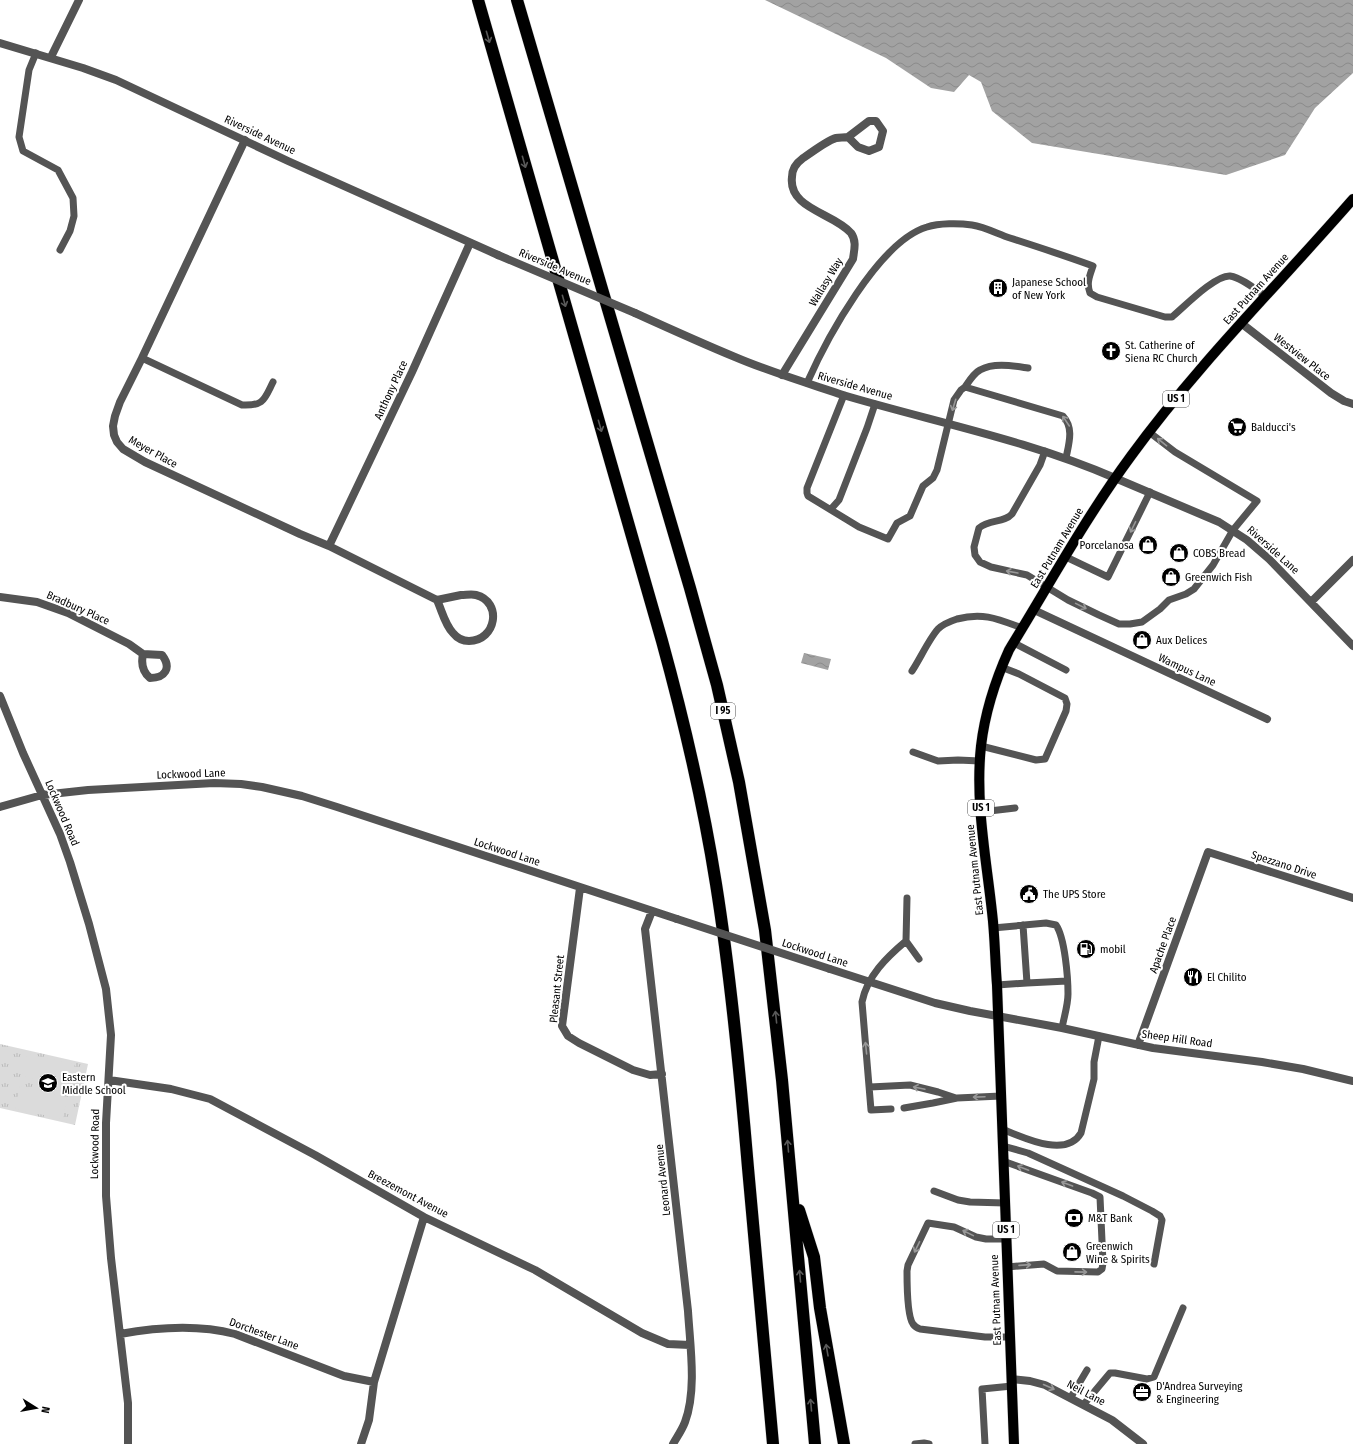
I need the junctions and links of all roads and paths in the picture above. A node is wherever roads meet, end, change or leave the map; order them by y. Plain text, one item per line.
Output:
1 (80, 0) edge
2 (478, 0) edge
3 (517, 0) edge
4 (0, 43) edge
5 (36, 53) junction
6 (51, 57) junction
7 (848, 137) dead end
8 (245, 140) junction
9 (1353, 199) edge
10 (470, 243) junction
11 (60, 250) dead end
12 (1266, 296) junction
13 (1241, 323) junction
14 (142, 358) junction
15 (1028, 368) dead end
16 (782, 375) junction
17 (273, 382) dead end
18 (807, 383) junction
19 (965, 387) junction
20 (844, 395) junction
21 (875, 404) junction
22 (1353, 404) edge
23 (948, 424) junction
24 (1149, 432) junction
25 (1044, 451) junction
26 (1066, 458) junction
27 (1115, 478) junction
28 (1150, 492) junction
29 (831, 510) junction
30 (1233, 530) junction
31 (329, 546) junction
32 (1066, 557) junction
33 (1353, 560) edge
34 (1047, 586) junction
35 (0, 597) edge
36 (437, 600) junction
37 (1311, 602) junction
38 (1034, 610) junction
39 (1022, 628) junction
40 (1014, 643) junction
41 (1353, 646) edge
42 (143, 654) dead end
43 (1001, 667) junction
44 (1066, 670) dead end
45 (912, 671) dead end
46 (0, 696) edge
47 (1267, 719) dead end
48 (981, 746) junction
49 (913, 752) dead end
50 (980, 761) junction
51 (42, 795) junction
52 (0, 807) edge
53 (1015, 808) dead end
54 (981, 812) junction
55 (1208, 852) joint
56 (580, 888) junction
57 (907, 898) dead end
58 (1353, 898) edge
59 (652, 911) junction
60 (1023, 925) junction
61 (993, 928) junction
62 (906, 941) junction
63 (918, 959) dead end
64 (1067, 981) junction
65 (870, 982) junction
66 (1027, 983) junction
67 (997, 985) junction
68 (998, 1017) junction
69 (1062, 1028) junction
70 (1099, 1036) junction
71 (1138, 1045) junction
72 (662, 1074) junction
73 (109, 1080) junction
74 (1353, 1081) edge
75 (870, 1087) junction
76 (1001, 1096) junction
77 (957, 1098) junction
78 (904, 1108) dead end
79 (891, 1109) dead end
80 (1002, 1129) junction
81 (1003, 1146) junction
82 (1003, 1161) junction
83 (792, 1190) junction
84 (934, 1191) dead end
85 (1005, 1203) junction
86 (424, 1217) junction
87 (1006, 1238) junction
88 (1154, 1264) dead end
89 (1007, 1267) junction
90 (1183, 1308) dead end
91 (120, 1334) junction
92 (1010, 1337) junction
93 (690, 1345) junction
94 (1087, 1370) dead end
95 (374, 1382) junction
96 (1012, 1382) junction
97 (1071, 1397) junction
98 (1084, 1404) junction
99 (1138, 1442) edge
100 (128, 1444) edge
101 (361, 1444) edge
102 (673, 1444) edge
103 (773, 1444) edge
104 (815, 1444) edge
105 (844, 1444) edge
106 (916, 1444) edge
107 (929, 1444) edge
108 (985, 1444) edge
109 (1014, 1444) edge

1 - 6 street
2 -> 103 highway
83 -> 3 highway, I 95
4 - 5 street, Riverside Avenue
5 - 6 street, Riverside Avenue
5 - 11 lane
6 - 8 street, Riverside Avenue
7 - 16 street, Wallasy Way
8 - 10 street, Riverside Avenue
8 - 14 street, Meyer Place
9 - 12 main road, East Putnam Avenue / US 1
10 - 16 street, Riverside Avenue, bridge
10 - 31 street, Anthony Place
12 - 13 main road, East Putnam Avenue / US 1
12 - 18 lane
13 - 22 street, Westview Place
13 - 24 main road, East Putnam Avenue / US 1
14 - 17 lane
14 - 31 street, Meyer Place
15 - 19 lane
16 - 18 street, Riverside Avenue
18 - 20 street, Riverside Avenue
19 -> 23 lane
26 -> 19 lane
20 - 21 street, Riverside Avenue
20 - 29 lane
21 - 23 street, Riverside Avenue
21 - 29 lane
23 - 25 street, Riverside Avenue
23 - 29 lane
24 - 27 main road, East Putnam Avenue / US 1
30 -> 24 lane
25 - 26 street, Riverside Avenue
34 -> 25 lane
26 - 27 street, Riverside Avenue
27 - 28 street, Riverside Lane
27 - 32 main road, East Putnam Avenue / US 1
28 - 30 street, Riverside Lane
28 -> 32 lane
34 -> 30 lane
30 - 37 street, Riverside Lane
31 - 36 street, Meyer Place
32 - 34 main road, East Putnam Avenue / US 1
33 - 37 street
34 - 38 main road, East Putnam Avenue / US 1
35 - 42 street, Bradbury Place
36 - 36 street
37 - 41 street, Riverside Lane
38 - 39 main road, East Putnam Avenue / US 1
38 - 47 street, Wampus Lane
39 - 40 main road, East Putnam Avenue / US 1
39 - 45 lane
40 - 43 main road, East Putnam Avenue / US 1
40 - 44 lane
43 - 48 main road, East Putnam Avenue / US 1
43 - 48 lane
46 - 51 street, Lockwood Road
48 - 50 main road, East Putnam Avenue / US 1
49 - 50 lane
50 - 54 main road, East Putnam Avenue / US 1
51 - 52 street, Lockwood Lane
51 - 56 street, Lockwood Lane
51 - 73 street, Lockwood Road
53 - 54 lane
54 - 61 main road, East Putnam Avenue / US 1
55 - 58 street, Spezzano Drive
55 - 71 street, Apache Place
56 - 59 street, Lockwood Lane
56 - 72 street, Pleasant Street
57 - 62 lane
59 - 65 street, Lockwood Lane, bridge
59 - 72 street, Leonard Avenue
60 - 61 lane
60 - 64 lane
60 - 66 lane
61 - 67 main road, East Putnam Avenue / US 1
62 - 63 lane
62 - 65 lane
64 - 66 lane
64 - 69 lane
65 - 68 street, Lockwood Lane
75 -> 65 lane
66 - 67 lane
67 - 68 main road, East Putnam Avenue / US 1
68 - 69 street, Sheep Hill Road
68 - 76 main road, East Putnam Avenue / US 1
69 - 70 street, Sheep Hill Road
70 - 71 street, Sheep Hill Road
70 - 80 lane
71 - 74 street, Sheep Hill Road
72 - 93 street, Leonard Avenue
73 - 86 street, Breezemont Avenue
73 - 91 street, Lockwood Road
77 -> 75 lane
75 - 79 lane
76 -> 77 lane
76 - 80 main road, East Putnam Avenue / US 1
77 - 78 lane
80 - 81 main road, East Putnam Avenue / US 1
81 - 82 main road, East Putnam Avenue / US 1
81 - 88 lane
82 - 85 main road, East Putnam Avenue / US 1
89 -> 82 lane
104 -> 83 highway, I 95
105 -> 83 highway
84 - 85 lane
85 - 87 main road, East Putnam Avenue / US 1
86 - 93 street, Breezemont Avenue
86 - 95 street
87 - 89 main road, East Putnam Avenue / US 1
87 -> 92 lane
89 - 92 main road, East Putnam Avenue / US 1
90 - 98 lane
91 - 95 street, Dorchester Lane
91 - 100 street, Lockwood Road
92 - 96 main road, East Putnam Avenue / US 1
93 - 102 street, Leonard Avenue
94 - 97 lane
95 - 101 street
96 -> 97 street, Neil Lane
96 - 108 lane
96 - 109 main road, East Putnam Avenue / US 1
97 - 98 street, Neil Lane
98 - 99 street, Neil Lane
106 - 107 lane

